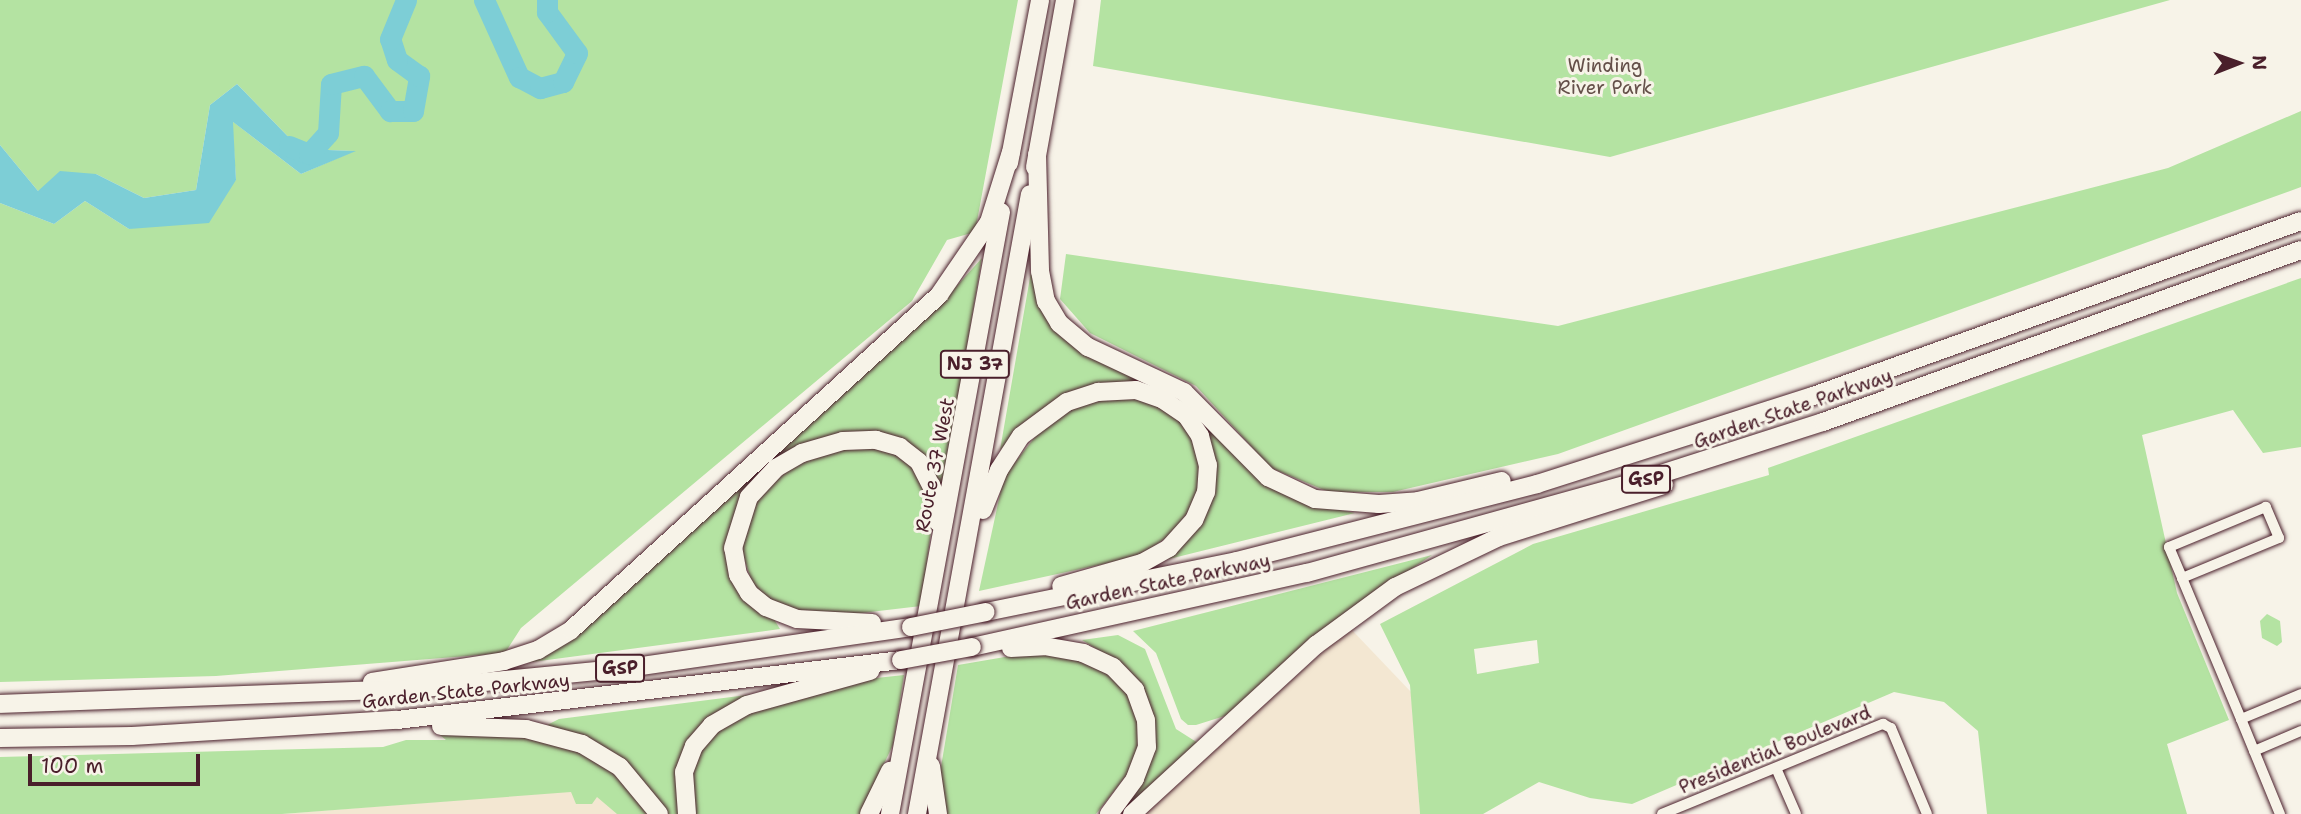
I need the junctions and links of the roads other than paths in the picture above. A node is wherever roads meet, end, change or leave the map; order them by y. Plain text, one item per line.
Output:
1 (1040, 0) edge
2 (1065, 0) edge
3 (1011, 152) junction
4 (1037, 155) junction
5 (2301, 221) edge
6 (2301, 250) edge
7 (1902, 394) junction
8 (1716, 428) junction
9 (969, 538) junction
10 (936, 575) junction
11 (2182, 578) junction
12 (986, 612) junction
13 (911, 627) junction
14 (972, 647) junction
15 (901, 660) junction
16 (327, 692) junction
17 (2301, 694) edge
18 (0, 705) edge
19 (2241, 719) junction
20 (325, 726) junction
21 (2301, 731) edge
22 (906, 733) junction
23 (0, 738) edge
24 (929, 746) junction
25 (2254, 751) junction
26 (1776, 768) junction
27 (659, 814) edge
28 (687, 814) edge
29 (869, 814) edge
30 (890, 814) edge
31 (917, 814) edge
32 (938, 814) edge
33 (1109, 814) edge
34 (1132, 814) edge
35 (1662, 814) edge
36 (1796, 814) edge
37 (1927, 814) edge
38 (2280, 814) edge

1 - 3 highway, Route 37 West / NJ 37
2 - 4 highway, NJ 37
3 - 10 highway, Route 37 West / NJ 37
3 - 16 highway
4 - 8 highway
4 - 9 highway, NJ 37
5 - 8 highway, Garden State Parkway / GSP
6 - 7 highway, Garden State Parkway / GSP
7 - 14 highway, Garden State Parkway / GSP
7 - 34 highway
8 - 12 highway, Garden State Parkway / GSP
9 - 12 highway
9 - 24 highway, NJ 37
10 - 13 highway
10 - 22 highway, Route 37 West / NJ 37
11 - 11 street
11 - 19 street
12 - 13 highway, Garden State Parkway / GSP, bridge
13 - 16 highway, Garden State Parkway / GSP
14 - 15 highway, Garden State Parkway / GSP, bridge
14 - 33 highway
15 - 20 highway, Garden State Parkway / GSP
15 - 28 highway
16 - 18 highway, Garden State Parkway / GSP
17 - 19 street
19 - 25 street
20 - 23 highway, Garden State Parkway / GSP
20 - 27 highway
21 - 25 street
22 - 29 highway
22 - 30 highway, Route 37 West / NJ 37
24 - 31 highway, NJ 37
24 - 32 highway
25 - 38 street
26 - 35 street, Presidential Boulevard
26 - 36 street
26 - 37 street, Presidential Boulevard

